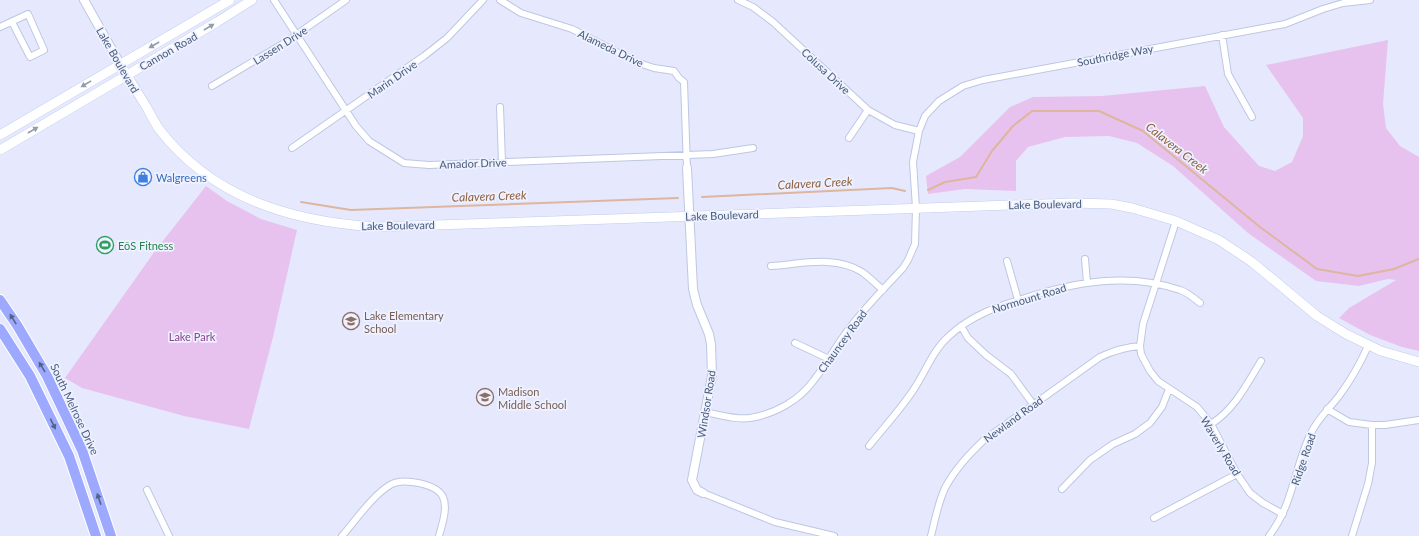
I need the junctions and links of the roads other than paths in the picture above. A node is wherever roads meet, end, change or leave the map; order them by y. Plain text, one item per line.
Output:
1 (84, 0) edge
2 (230, 0) edge
3 (252, 0) edge
4 (274, 0) edge
5 (346, 0) edge
6 (483, 0) edge
7 (500, 0) edge
8 (738, 0) edge
9 (1370, 0) edge
10 (12, 22) junction
11 (0, 27) edge
12 (297, 34) junction
13 (1222, 35) junction
14 (120, 64) junction
15 (127, 75) junction
16 (212, 86) dead end
17 (500, 107) dead end
18 (868, 110) junction
19 (346, 111) junction
20 (1252, 117) dead end
21 (14, 127) junction
22 (919, 131) junction
23 (0, 135) edge
24 (20, 138) junction
25 (849, 138) dead end
26 (292, 148) dead end
27 (753, 148) dead end
28 (0, 150) edge
29 (687, 155) junction
30 (502, 162) junction
31 (688, 168) joint
32 (914, 172) joint
33 (916, 208) junction
34 (689, 216) junction
35 (1176, 221) junction
36 (1085, 259) dead end
37 (1007, 261) dead end
38 (771, 266) dead end
39 (1087, 283) junction
40 (1156, 283) junction
41 (883, 290) junction
42 (1018, 300) junction
43 (1, 302) edge
44 (1200, 303) dead end
45 (961, 326) junction
46 (0, 329) edge
47 (795, 343) dead end
48 (1140, 346) junction
49 (1368, 346) junction
50 (829, 359) junction
51 (1261, 361) dead end
52 (1419, 362) edge
53 (1169, 389) junction
54 (1033, 404) junction
55 (1327, 409) junction
56 (705, 412) junction
57 (1419, 420) edge
58 (1211, 424) junction
59 (1372, 425) junction
60 (869, 446) dead end
61 (1237, 474) junction
62 (148, 490) dead end
63 (1062, 490) dead end
64 (702, 493) joint
65 (1283, 514) junction
66 (1154, 518) dead end
67 (96, 536) edge
68 (112, 536) edge
69 (169, 536) edge
70 (342, 536) edge
71 (439, 536) edge
72 (834, 536) edge
73 (931, 536) edge
74 (1269, 536) edge
75 (1352, 536) edge

1 - 14 street, Lake Boulevard
2 -> 14 main road, Cannon Road
15 -> 3 main road, Cannon Road
4 - 12 street, Amador Drive
5 - 12 street, Lassen Drive
6 - 19 street, Marin Drive
7 - 29 street, Alameda Drive
8 - 18 street, Colusa Drive
9 - 13 street, Southridge Way
10 - 10 street
10 - 11 street
12 - 16 street, Lassen Drive
12 - 19 street, Amador Drive
13 - 20 street
13 - 22 street, Southridge Way
14 - 15 main road, Lake Boulevard
14 -> 21 main road, Cannon Road
24 -> 15 main road, Cannon Road
15 - 34 main road, Lake Boulevard
17 - 30 street
18 - 22 street, Colusa Drive
18 - 25 street
19 - 26 street, Marin Drive
19 - 30 street, Amador Drive
21 - 23 main road, Cannon Road
21 - 24 main road
22 - 32 street, Southridge Way
24 - 28 main road, Cannon Road
27 - 29 street, Amador Drive
29 - 30 street, Amador Drive
29 - 31 street, Alameda Drive
31 - 34 street, Alameda Drive
32 - 33 street, Chauncey Road
33 - 34 main road, Lake Boulevard
33 - 35 main road, Lake Boulevard
33 - 41 street, Chauncey Road
34 - 56 street, Windsor Road
35 - 40 street, Waverly Road
35 - 49 main road, Lake Boulevard
36 - 39 street
37 - 42 street
38 - 41 street
39 - 40 street, Normount Road
39 - 42 street, Normount Road
40 - 44 street, Normount Road
40 - 48 street, Waverly Road
41 - 50 street, Chauncey Road
42 - 45 street, Normount Road
68 -> 43 main road, South Melrose Drive
45 - 54 street
45 - 60 street, Normount Road
46 -> 67 main road
47 - 50 street
48 - 53 street, Waverly Road
48 - 54 street, Newland Road
49 - 52 main road, Lake Boulevard
49 - 55 street, Ridge Road
50 - 56 street, Chauncey Road
51 - 58 street
53 - 58 street, Waverly Road
53 - 63 street
54 - 73 street, Newland Road
55 - 59 street
55 - 65 street, Ridge Road
56 - 64 street, Windsor Road
57 - 59 street
58 - 61 street, Waverly Road
59 - 75 street
61 - 65 street, Waverly Road
61 - 66 street
62 - 69 street
64 - 72 street
65 - 74 street, Ridge Road
70 - 71 street

